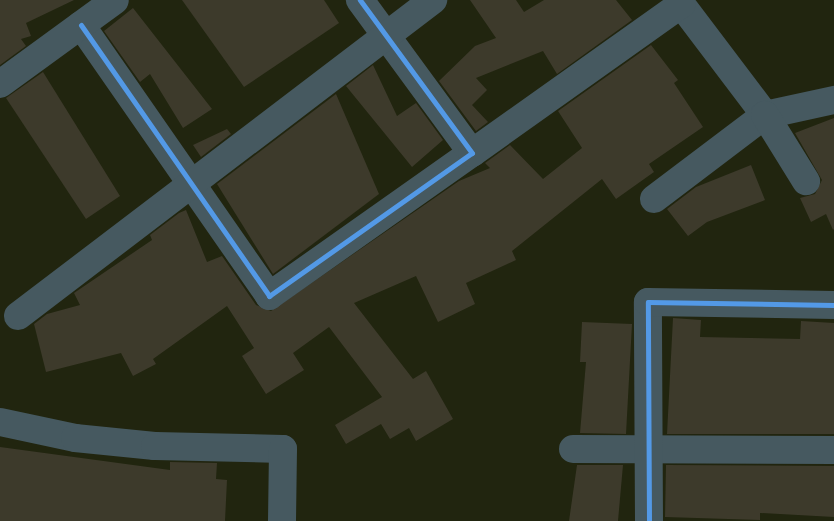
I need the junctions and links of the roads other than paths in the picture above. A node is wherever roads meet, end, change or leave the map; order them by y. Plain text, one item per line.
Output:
1 (115, 0) edge
2 (360, 0) edge
3 (433, 0) edge
4 (680, 2) edge
5 (81, 25) junction
6 (386, 36) junction
7 (0, 84) edge
8 (834, 100) edge
9 (765, 115) junction
10 (472, 153) junction
11 (806, 181) dead end
12 (191, 184) junction
13 (654, 199) dead end
14 (834, 305) edge
15 (18, 316) dead end
16 (0, 422) edge
17 (573, 449) dead end
18 (650, 449) junction
19 (834, 450) edge
20 (282, 521) edge
21 (649, 521) edge

1 - 5 street
2 - 6 street
3 - 6 street
4 - 9 street
4 - 10 street
5 - 7 street
5 - 12 street
6 - 10 street
6 - 12 street
8 - 9 street
9 - 11 street
9 - 13 street
10 - 12 street
12 - 15 street
14 - 18 street
16 - 20 street
17 - 18 street
18 - 19 street
18 - 21 street

